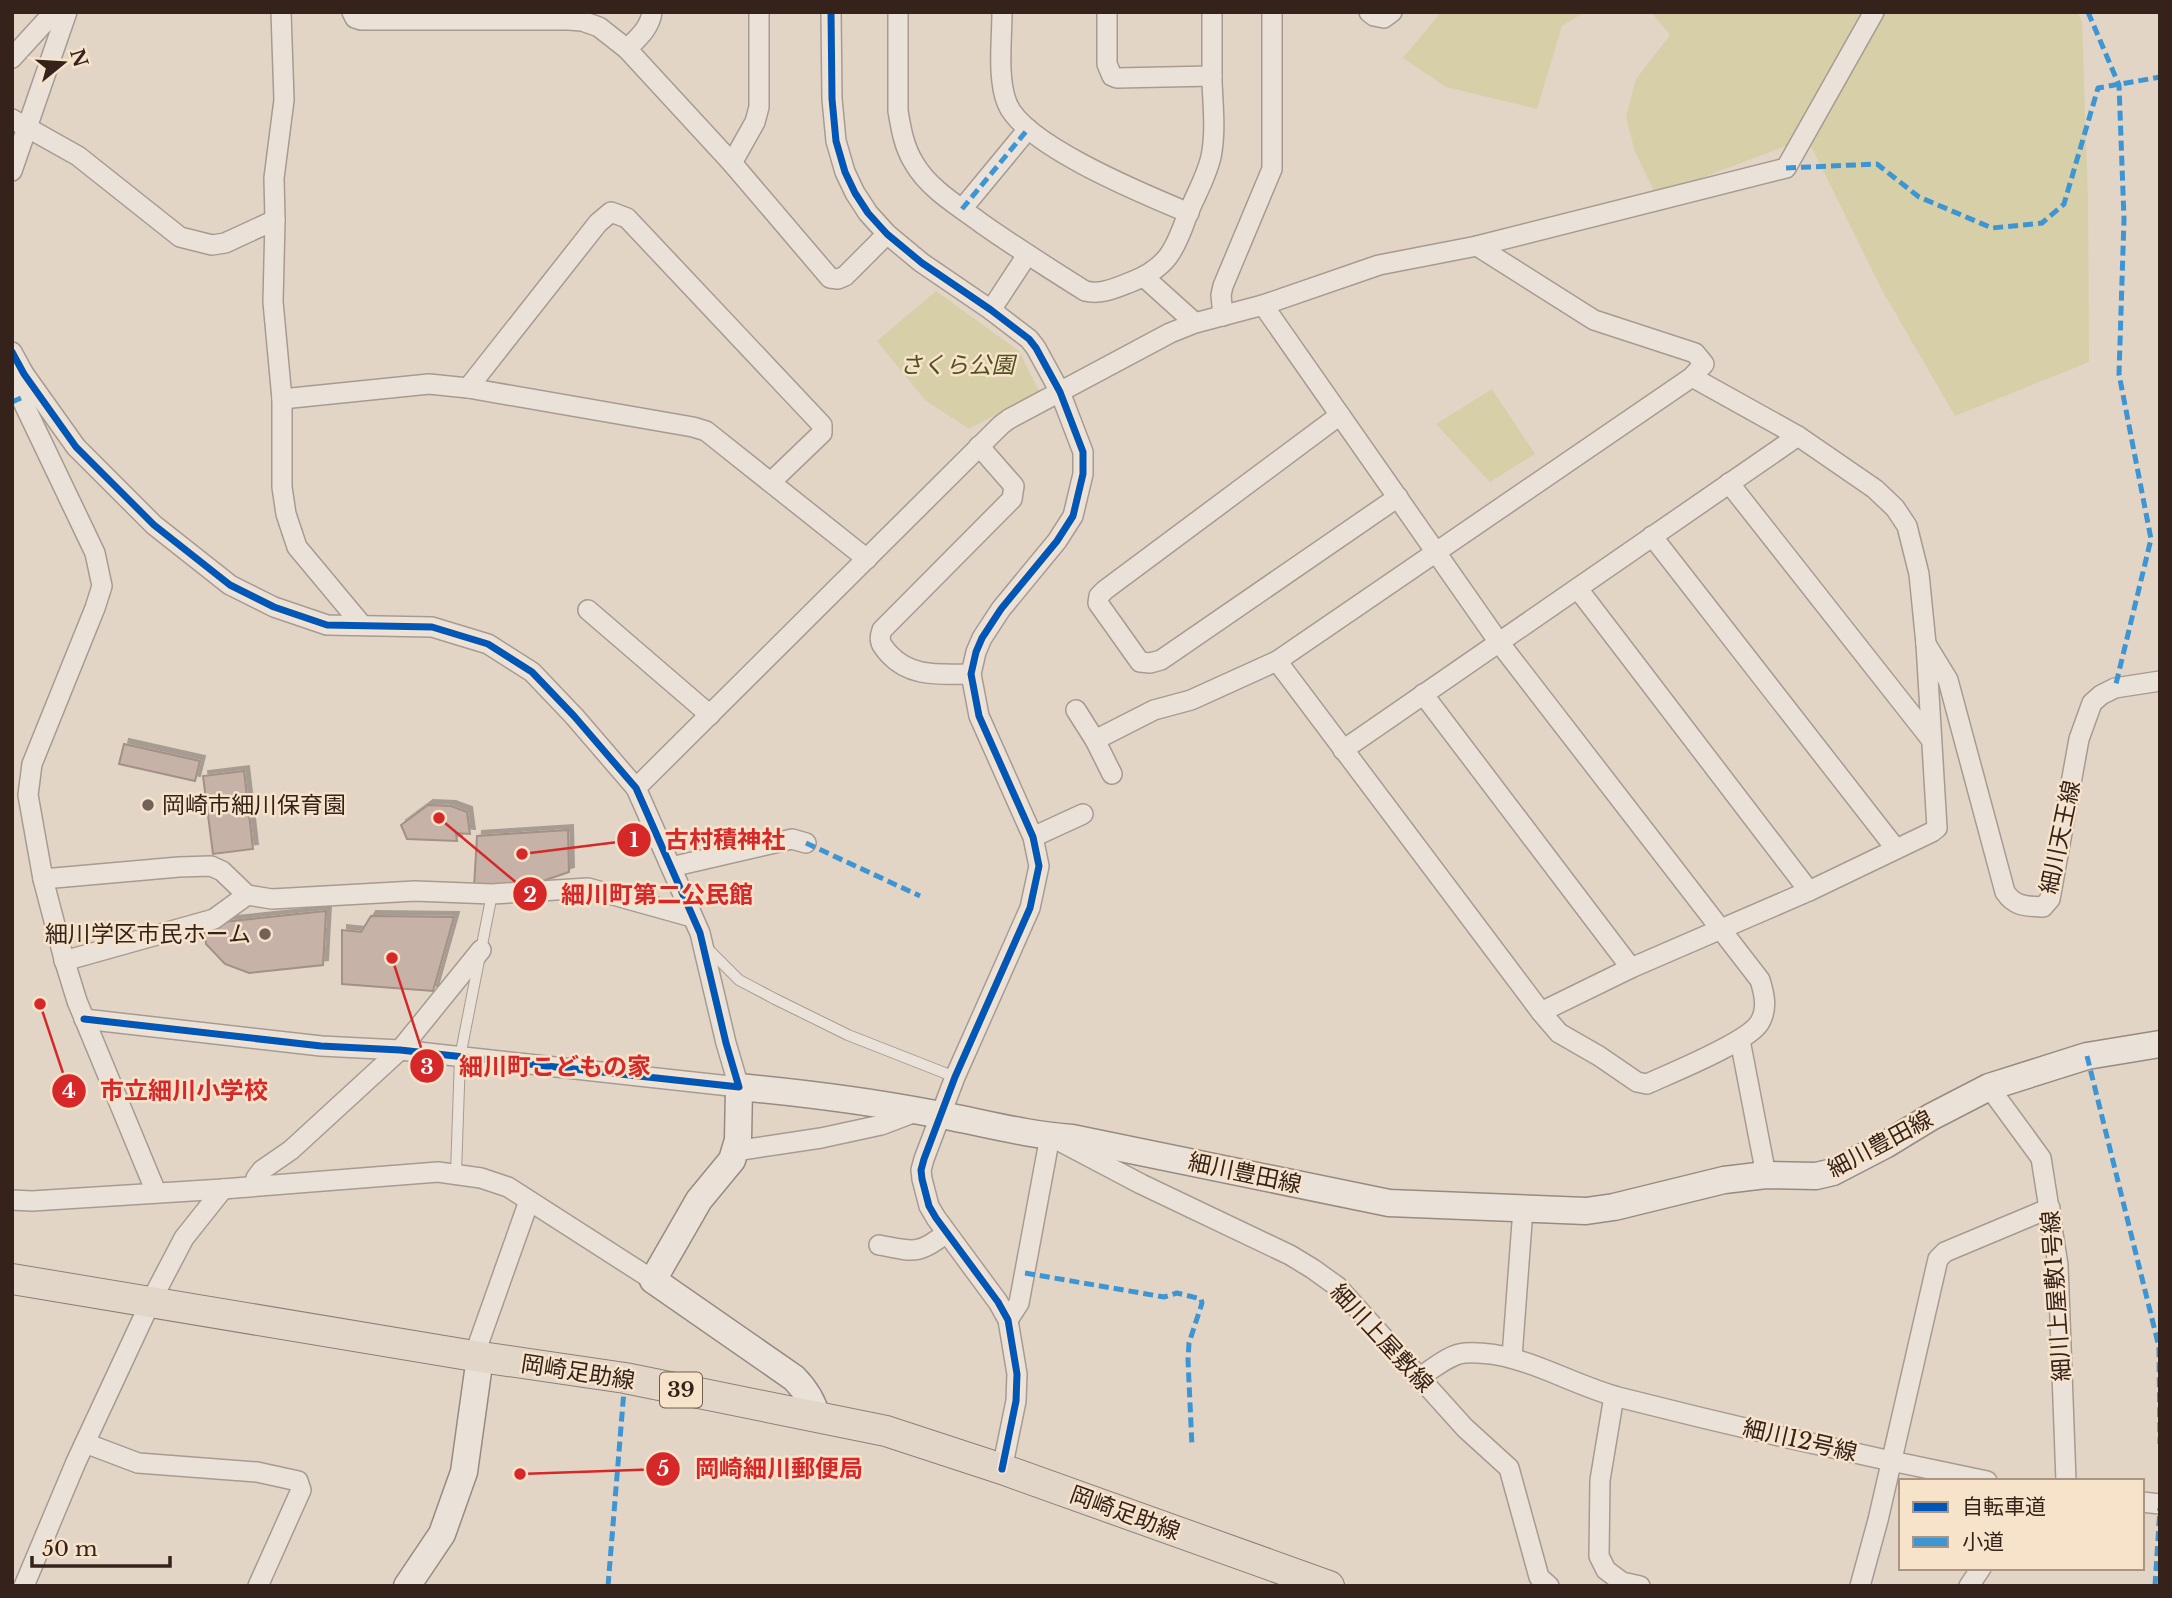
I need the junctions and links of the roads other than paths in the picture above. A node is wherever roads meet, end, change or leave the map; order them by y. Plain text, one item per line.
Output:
1 (54, 12) edge
2 (67, 12) edge
3 (281, 12) edge
4 (352, 12) edge
5 (652, 12) edge
6 (759, 12) edge
7 (831, 12) edge
8 (898, 12) edge
9 (1002, 12) edge
10 (1107, 12) edge
11 (1213, 12) edge
12 (1272, 12) edge
13 (1370, 12) edge
14 (1392, 12) edge
15 (1874, 12) edge
16 (456, 16) edge
17 (626, 49) junction
18 (12, 58) edge
19 (1212, 76) junction
20 (20, 123) edge
21 (1028, 129) junction
22 (733, 163) junction
23 (12, 171) edge
24 (962, 209) junction
25 (1189, 213) junction
26 (275, 220) junction
27 (887, 233) junction
28 (1476, 246) junction
29 (1027, 255) junction
30 (1144, 277) junction
31 (1263, 305) junction
32 (991, 310) junction
33 (1223, 316) junction
34 (1195, 323) junction
35 (12, 352) edge
36 (24, 374) junction
37 (1692, 377) junction
38 (468, 388) junction
39 (1060, 392) junction
40 (282, 399) junction
41 (1340, 415) junction
42 (1798, 436) junction
43 (979, 446) junction
44 (771, 482) junction
45 (1728, 484) junction
46 (1398, 497) junction
47 (1652, 536) junction
48 (1436, 553) junction
49 (867, 559) junction
50 (1577, 589) junction
51 (588, 610) dead end
52 (362, 625) junction
53 (1498, 641) junction
54 (1926, 644) junction
55 (1277, 661) junction
56 (971, 674) junction
57 (2160, 681) edge
58 (1423, 694) junction
59 (1076, 710) dead end
60 (710, 715) junction
61 (1930, 738) junction
62 (1095, 740) junction
63 (1343, 750) junction
64 (1112, 774) dead end
65 (636, 788) junction
66 (1083, 814) dead end
67 (1032, 836) junction
68 (806, 843) dead end
69 (1896, 849) junction
70 (671, 867) junction
71 (43, 879) junction
72 (1809, 891) junction
73 (492, 894) junction
74 (247, 895) junction
75 (692, 917) junction
76 (1720, 929) junction
77 (703, 944) junction
78 (481, 950) junction
79 (64, 961) junction
80 (1631, 968) junction
81 (1541, 1012) junction
82 (84, 1019) junction
83 (1740, 1040) junction
84 (2160, 1044) edge
85 (400, 1050) junction
86 (460, 1057) junction
87 (955, 1077) junction
88 (739, 1087) junction
89 (1989, 1087) junction
90 (930, 1113) junction
91 (1050, 1136) junction
92 (735, 1151) junction
93 (456, 1173) junction
94 (1766, 1175) junction
95 (255, 1186) junction
96 (223, 1189) junction
97 (156, 1192) junction
98 (12, 1200) edge
99 (529, 1201) junction
100 (2050, 1208) junction
101 (1523, 1209) junction
102 (946, 1233) junction
103 (879, 1245) dead end
104 (12, 1279) edge
105 (653, 1280) junction
106 (151, 1301) junction
107 (1007, 1320) junction
108 (477, 1356) junction
109 (1512, 1357) junction
110 (1418, 1378) junction
111 (1614, 1396) junction
112 (817, 1417) junction
113 (85, 1443) junction
114 (1891, 1462) junction
115 (1002, 1469) junction
116 (1977, 1479) edge
117 (2066, 1479) edge
118 (1980, 1570) edge
119 (24, 1586) edge
120 (258, 1586) edge
121 (407, 1586) edge
122 (1329, 1586) edge
123 (1549, 1586) edge
124 (1640, 1586) edge
125 (1860, 1586) edge
126 (1969, 1586) edge

1 - 18 street
2 - 20 street
3 - 26 street
4 - 16 street
5 - 17 street
6 - 22 street
7 - 27 street
8 - 24 street
9 - 21 street
10 - 19 street
11 - 19 street
12 - 33 street
13 - 14 street
15 - 28 street
16 - 17 street
17 - 22 street
19 - 25 street
20 - 23 street
20 - 26 street
21 - 24 street
21 - 25 street
22 - 27 street
24 - 29 street
25 - 30 street
26 - 40 street
27 - 32 street
28 - 31 street
28 - 37 street
29 - 30 street
29 - 32 street
30 - 34 street
31 - 33 street
31 - 41 street
32 - 39 street
33 - 34 street
34 - 39 street
35 - 36 street
36 - 52 street
36 - 71 street
37 - 42 street
37 - 48 street
38 - 40 street
38 - 44 street
38 - 44 street
39 - 43 street
39 - 56 street
40 - 52 street
41 - 46 street
41 - 46 street
42 - 45 street
42 - 54 street
43 - 49 street
43 - 56 street
44 - 49 street
45 - 47 street
45 - 61 street
46 - 48 street
47 - 50 street
47 - 69 street
48 - 53 street
48 - 55 street
49 - 60 street
50 - 53 street
50 - 72 street
51 - 60 street
52 - 65 street
53 - 58 street
53 - 76 street
54 - 57 street, 細川天王線
54 - 61 street
55 - 62 street
55 - 63 street
56 - 67 street
58 - 63 street
58 - 80 street
59 - 62 street
60 - 65 street
61 - 69 street
62 - 64 street
63 - 81 street
65 - 70 street
66 - 67 street
67 - 87 street
68 - 70 street
69 - 72 street
70 - 75 street
71 - 74 street
71 - 79 street
72 - 76 street
73 - 74 street
73 - 75 street
73 - 78 lane
74 - 79 street
75 - 77 street
76 - 80 street
76 - 83 street
77 - 87 lane
77 - 88 street
78 - 85 street
78 - 86 lane
79 - 82 street
80 - 81 street
81 - 83 street
82 - 85 street
82 - 97 street
83 - 94 street
84 - 89 main road, 細川豊田線
85 - 86 street
85 - 95 street
86 - 88 street
86 - 93 lane
87 - 90 street
88 - 90 main road, 細川豊田線
88 - 92 main road
89 - 94 main road, 細川豊田線
89 - 100 street, 細川上屋敷1号線
90 - 91 main road, 細川豊田線
90 - 92 street
90 - 102 street
91 - 101 main road, 細川豊田線
91 - 107 street
91 - 110 street, 細川上屋敷線
92 - 105 main road
93 - 95 street
93 - 99 street
94 - 101 main road, 細川豊田線
95 - 96 street
96 - 97 street
96 - 106 street
97 - 98 street
99 - 105 street
99 - 108 street
100 - 114 street
100 - 117 street, 細川上屋敷1号線
101 - 109 street
102 - 103 street
102 - 107 street
104 - 106 main road, 岡崎足助線 / 39
105 - 112 main road
106 - 108 main road, 岡崎足助線 / 39
106 - 113 street
107 - 115 street
108 - 112 main road, 岡崎足助線 / 39
108 - 121 main road
109 - 110 street, 細川12号線
109 - 111 street, 細川12号線
110 - 123 street, 細川上屋敷線
111 - 114 street, 細川12号線
111 - 124 street
112 - 115 main road, 岡崎足助線 / 39
113 - 119 street
113 - 120 street
114 - 116 street, 細川12号線
114 - 125 street
115 - 122 main road, 岡崎足助線 / 39
118 - 126 street

